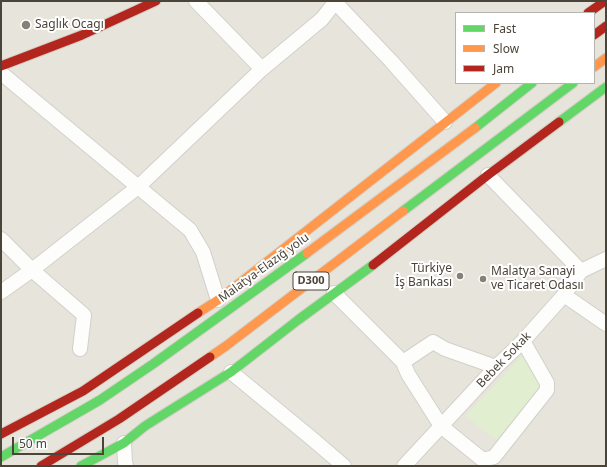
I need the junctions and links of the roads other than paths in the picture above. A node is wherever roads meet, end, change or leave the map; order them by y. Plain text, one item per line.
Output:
1 (156, 1) edge
2 (196, 1) edge
3 (605, 1) edge
4 (336, 2) edge
5 (589, 12) edge
6 (606, 26) edge
7 (595, 34) edge
8 (606, 58) edge
9 (1, 66) edge
10 (262, 69) junction
11 (596, 70) edge
12 (1, 73) edge
13 (495, 84) edge
14 (523, 84) edge
15 (531, 84) edge
16 (572, 84) edge
17 (606, 86) edge
18 (506, 104) junction
19 (445, 122) junction
20 (532, 130) dead end
21 (524, 148) junction
22 (488, 175) junction
23 (138, 187) junction
24 (1, 239) edge
25 (606, 259) edge
26 (32, 270) junction
27 (582, 271) junction
28 (1, 292) edge
29 (334, 293) junction
30 (564, 295) junction
31 (218, 300) junction
32 (606, 324) edge
33 (523, 341) junction
34 (80, 348) dead end
35 (403, 362) junction
36 (496, 366) junction
37 (231, 372) junction
38 (441, 426) junction
39 (1, 434) edge
40 (26, 443) junction
41 (124, 443) junction
42 (1, 451) edge
43 (1, 457) edge
44 (487, 463) edge
45 (41, 466) edge
46 (81, 466) edge
47 (126, 466) edge
48 (344, 466) edge
49 (404, 466) edge

1 - 9 main road
2 - 10 street
3 - 5 main road
4 - 10 street
4 - 19 street
6 - 7 main road
8 - 11 main road
10 - 23 street
12 - 23 street
13 - 19 main road
14 - 18 main road
15 - 18 main road, Malatya-Elazığ yolu / D300
16 - 45 main road, D300
17 - 21 main road
18 - 40 main road, Malatya-Elazığ yolu / D300
19 - 31 main road
20 - 21 main road
21 - 22 main road
22 - 27 street
22 - 29 main road
23 - 26 street
23 - 31 street
24 - 26 street
25 - 27 street, Bebek Sokak
26 - 28 street
26 - 34 street
27 - 30 street, Bebek Sokak
29 - 35 street
29 - 37 main road
30 - 32 street
30 - 33 street, Bebek Sokak
31 - 39 main road
33 - 36 street, Bebek Sokak
33 - 44 street
35 - 36 street
35 - 38 street
36 - 38 street, Bebek Sokak
37 - 41 main road
37 - 48 street
38 - 44 street
38 - 49 street, Bebek Sokak
40 - 42 main road
40 - 43 main road, Malatya-Elazığ yolu / D300
41 - 46 main road
41 - 47 street

